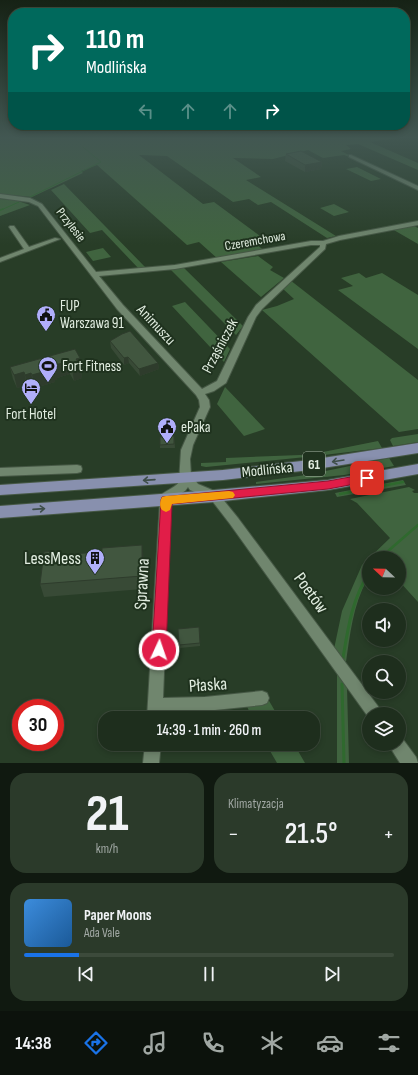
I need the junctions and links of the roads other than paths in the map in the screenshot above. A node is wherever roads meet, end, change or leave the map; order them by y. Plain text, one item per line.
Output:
1 (387, 174) edge
2 (418, 188) edge
3 (0, 196) edge
4 (418, 223) edge
5 (12, 227) dead end
6 (57, 239) dead end
7 (323, 243) junction
8 (28, 250) junction
9 (0, 260) edge
10 (94, 274) junction
11 (200, 393) junction
12 (413, 450) edge
13 (77, 469) dead end
14 (416, 469) edge
15 (0, 472) edge
16 (186, 477) junction
17 (0, 490) edge
18 (217, 496) junction
19 (163, 500) junction
20 (0, 512) edge
21 (262, 698) dead end
22 (370, 707) edge
23 (155, 711) edge
24 (161, 711) edge
25 (152, 751) edge
26 (401, 751) edge
27 (151, 763) edge
28 (410, 763) edge

1 - 2 street
3 - 10 street, Przylesie
4 - 7 street, Czeremchowa
5 - 8 street
6 - 8 street
7 - 10 street, Czeremchowa
7 - 11 street, Prząśniczek
8 - 9 street
10 - 11 street, Animuszu
11 - 16 street, Prząśniczek
12 -> 16 main road, Modlińska / 61
13 - 15 street
14 - 18 main road, Modlińska / 61
16 -> 17 main road, Modlińska / 61
16 - 18 street, Modlińska
16 - 19 street, Modlińska
18 - 19 main road, Modlińska / 61
18 - 22 street, Poetów
20 -> 19 main road, Modlińska / 61
19 - 23 street, Sprawna
21 - 24 street, Płaska
25 - 27 street
26 - 28 street

